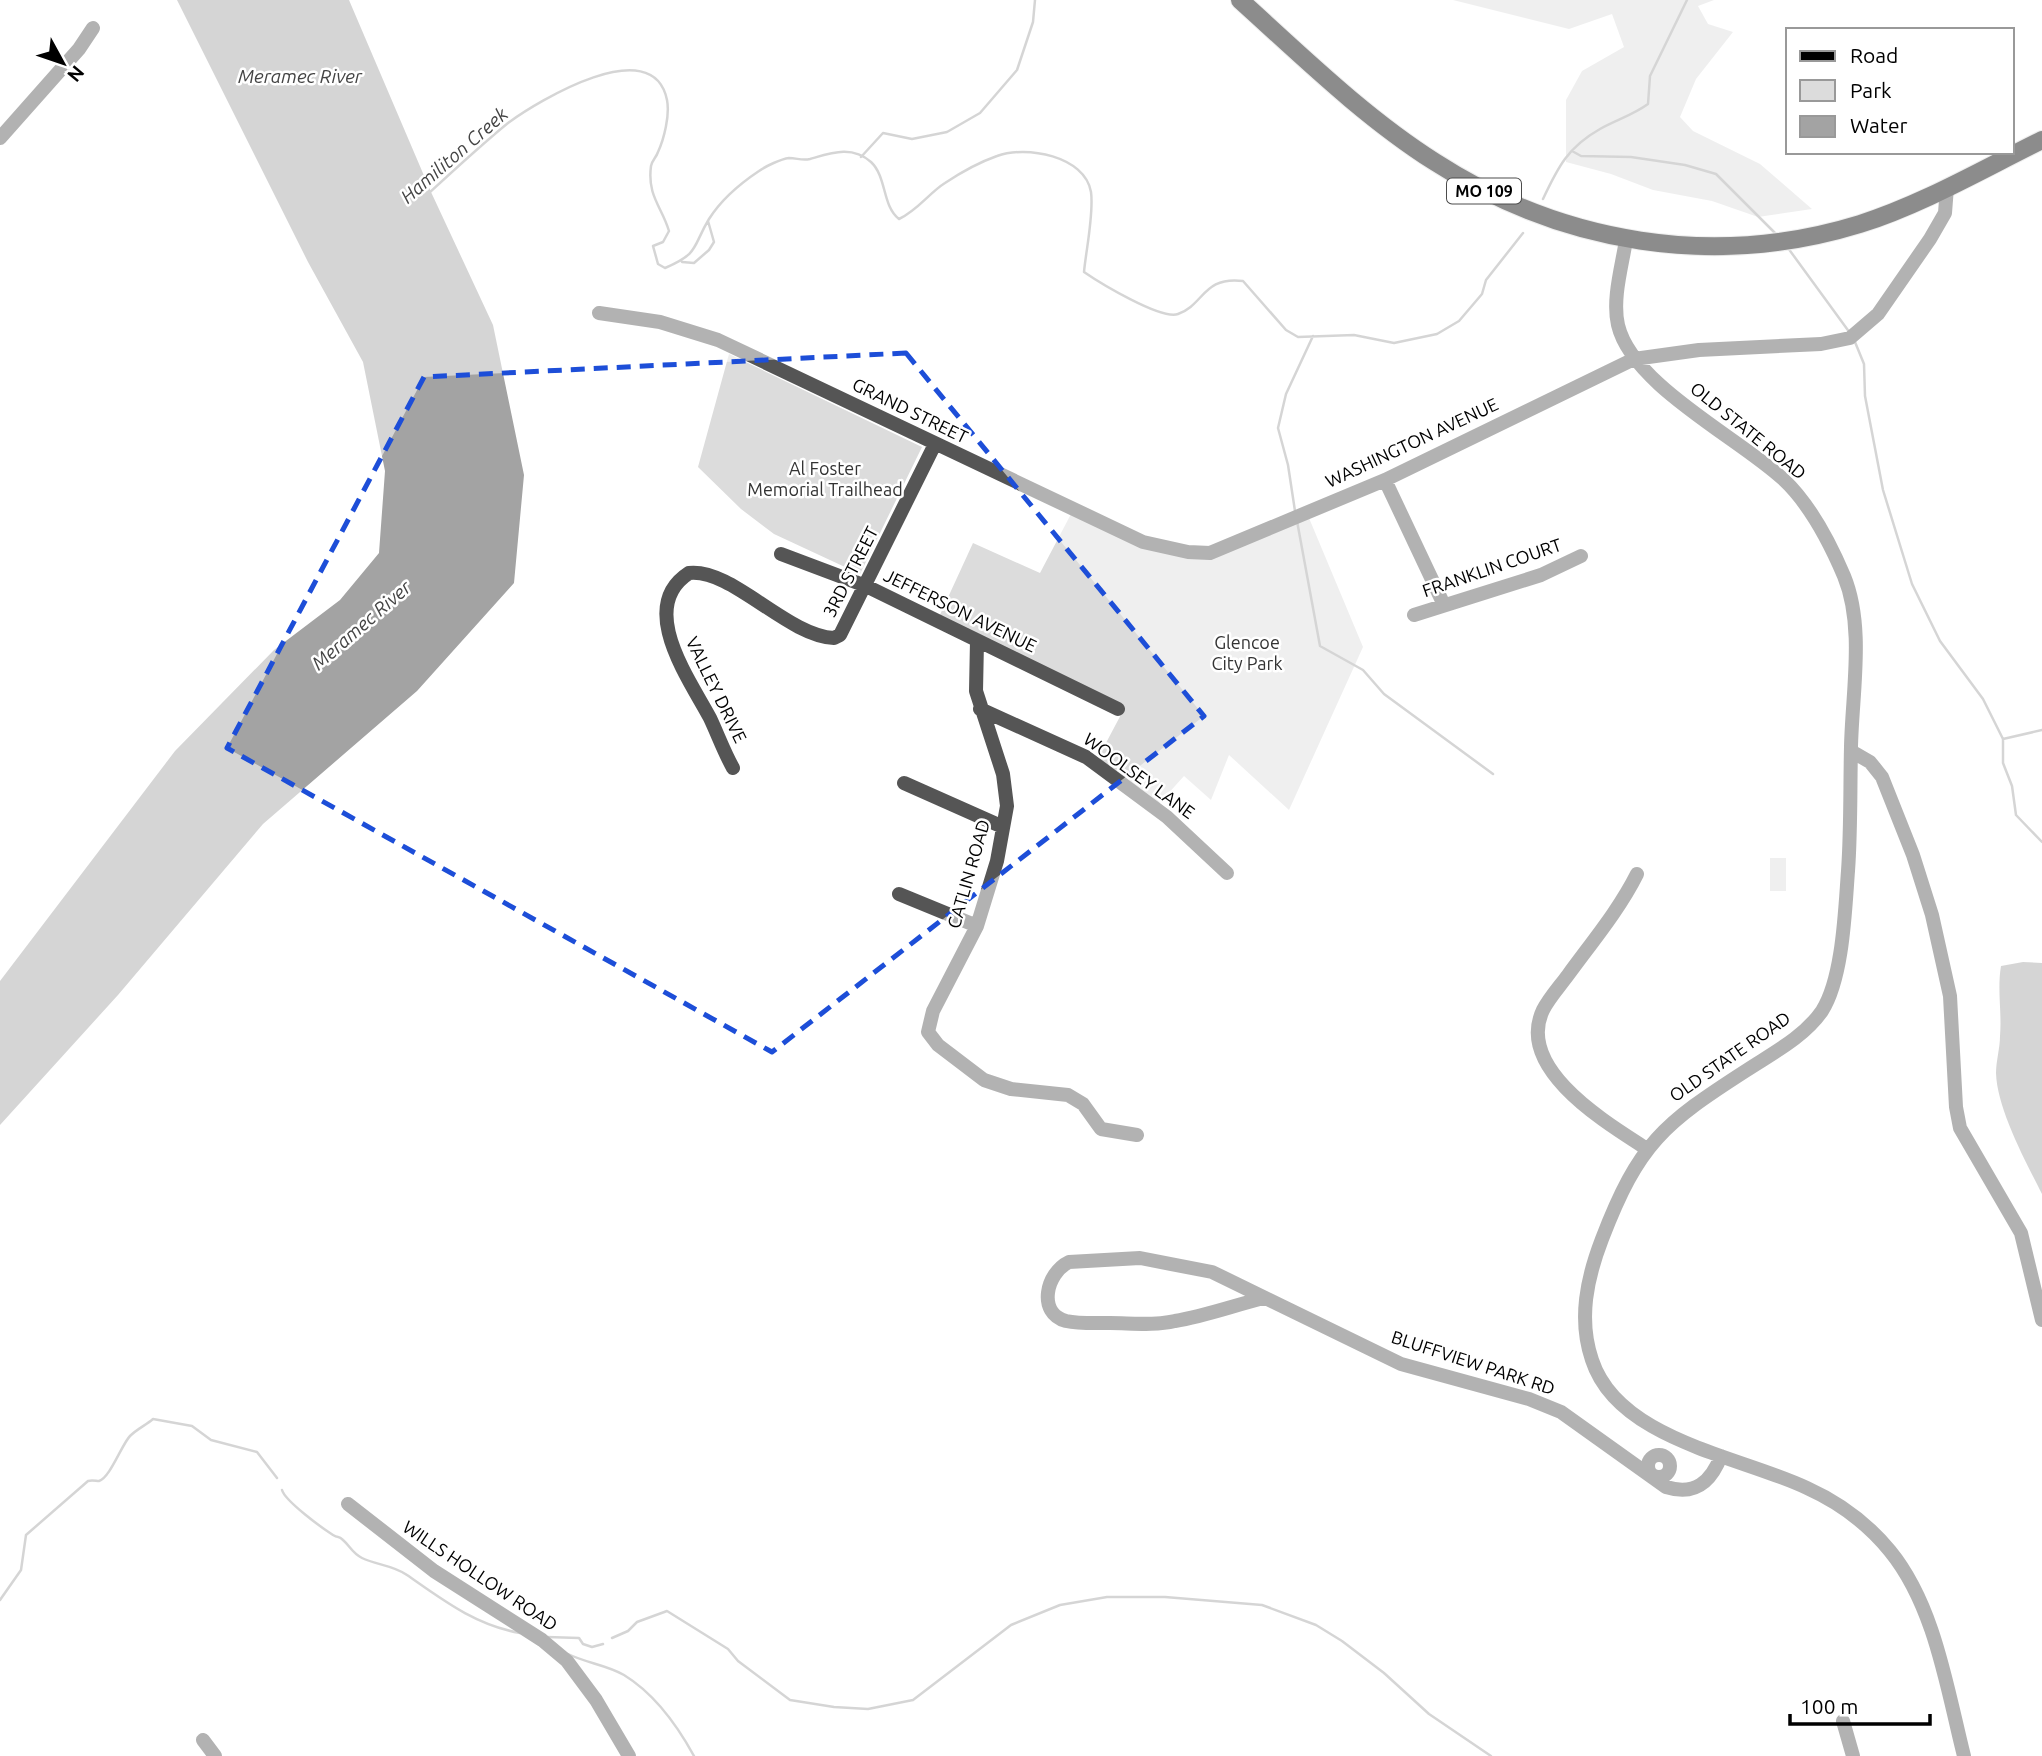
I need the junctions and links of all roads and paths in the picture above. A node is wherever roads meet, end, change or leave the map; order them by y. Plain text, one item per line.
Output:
1 (1246, 2) edge
2 (93, 28) dead end
3 (0, 138) edge
4 (2042, 140) edge
5 (2014, 154) edge
6 (2014, 154) edge
7 (1947, 187) junction
8 (1626, 240) junction
9 (599, 313) dead end
10 (1634, 359) junction
11 (935, 444) junction
12 (1385, 480) junction
13 (1202, 553) joint
14 (781, 554) dead end
15 (1581, 556) dead end
16 (866, 586) junction
17 (673, 587) joint
18 (1444, 606) junction
19 (1414, 615) dead end
20 (977, 641) junction
21 (980, 709) junction
22 (1118, 709) dead end
23 (1850, 751) junction
24 (733, 768) dead end
25 (904, 783) dead end
26 (1003, 827) junction
27 (1227, 873) dead end
28 (1637, 874) dead end
29 (899, 894) dead end
30 (977, 926) junction
31 (1138, 1135) dead end
32 (1647, 1149) junction
33 (1233, 1280) junction
34 (1264, 1298) junction
35 (1233, 1306) junction
36 (2042, 1320) edge
37 (1626, 1458) junction
38 (1719, 1462) junction
39 (348, 1504) dead end
40 (1843, 1721) dead end
41 (203, 1740) dead end
42 (215, 1756) edge
43 (629, 1756) edge
44 (1853, 1756) edge
45 (1964, 1756) edge

1 - 8 main road, MO 109
2 - 3 street
4 - 6 main road, MO 109
5 - 7 main road, MO 109
7 - 8 main road, MO 109
7 - 10 street, WASHINGTON AVENUE
8 - 10 street, OLD STATE ROAD
9 - 11 street, GRAND STREET
10 - 12 street, WASHINGTON AVENUE
10 - 23 street, OLD STATE ROAD
11 - 13 street, GRAND STREET
11 - 16 street, 3RD STREET
12 - 13 street, WASHINGTON AVENUE
12 - 18 street
14 - 16 street, JEFFERSON AVENUE
15 - 18 street, FRANKLIN COURT
16 - 17 street, 3RD STREET
16 - 20 street, JEFFERSON AVENUE
17 - 24 street, VALLEY DRIVE
18 - 19 street, FRANKLIN COURT
20 - 21 street, CATLIN ROAD
20 - 22 street, JEFFERSON AVENUE
21 - 26 street, CATLIN ROAD
21 - 27 street, WOOLSEY LANE
23 - 32 street, OLD STATE ROAD
23 - 36 street
25 - 26 street
26 - 30 street, CATLIN ROAD
28 - 32 street
29 - 30 street
30 - 31 street, CATLIN ROAD
32 - 38 street, OLD STATE ROAD
33 - 34 street, BLUFFVIEW PARK RD
33 - 35 street
33 - 35 street, BLUFFVIEW PARK RD
34 - 35 street, BLUFFVIEW PARK RD
34 - 37 street, BLUFFVIEW PARK RD
37 - 38 street, BLUFFVIEW PARK RD
37 - 38 street
38 - 45 street, OLD STATE ROAD
39 - 43 street, WILLS HOLLOW ROAD
40 - 44 street
41 - 42 street

